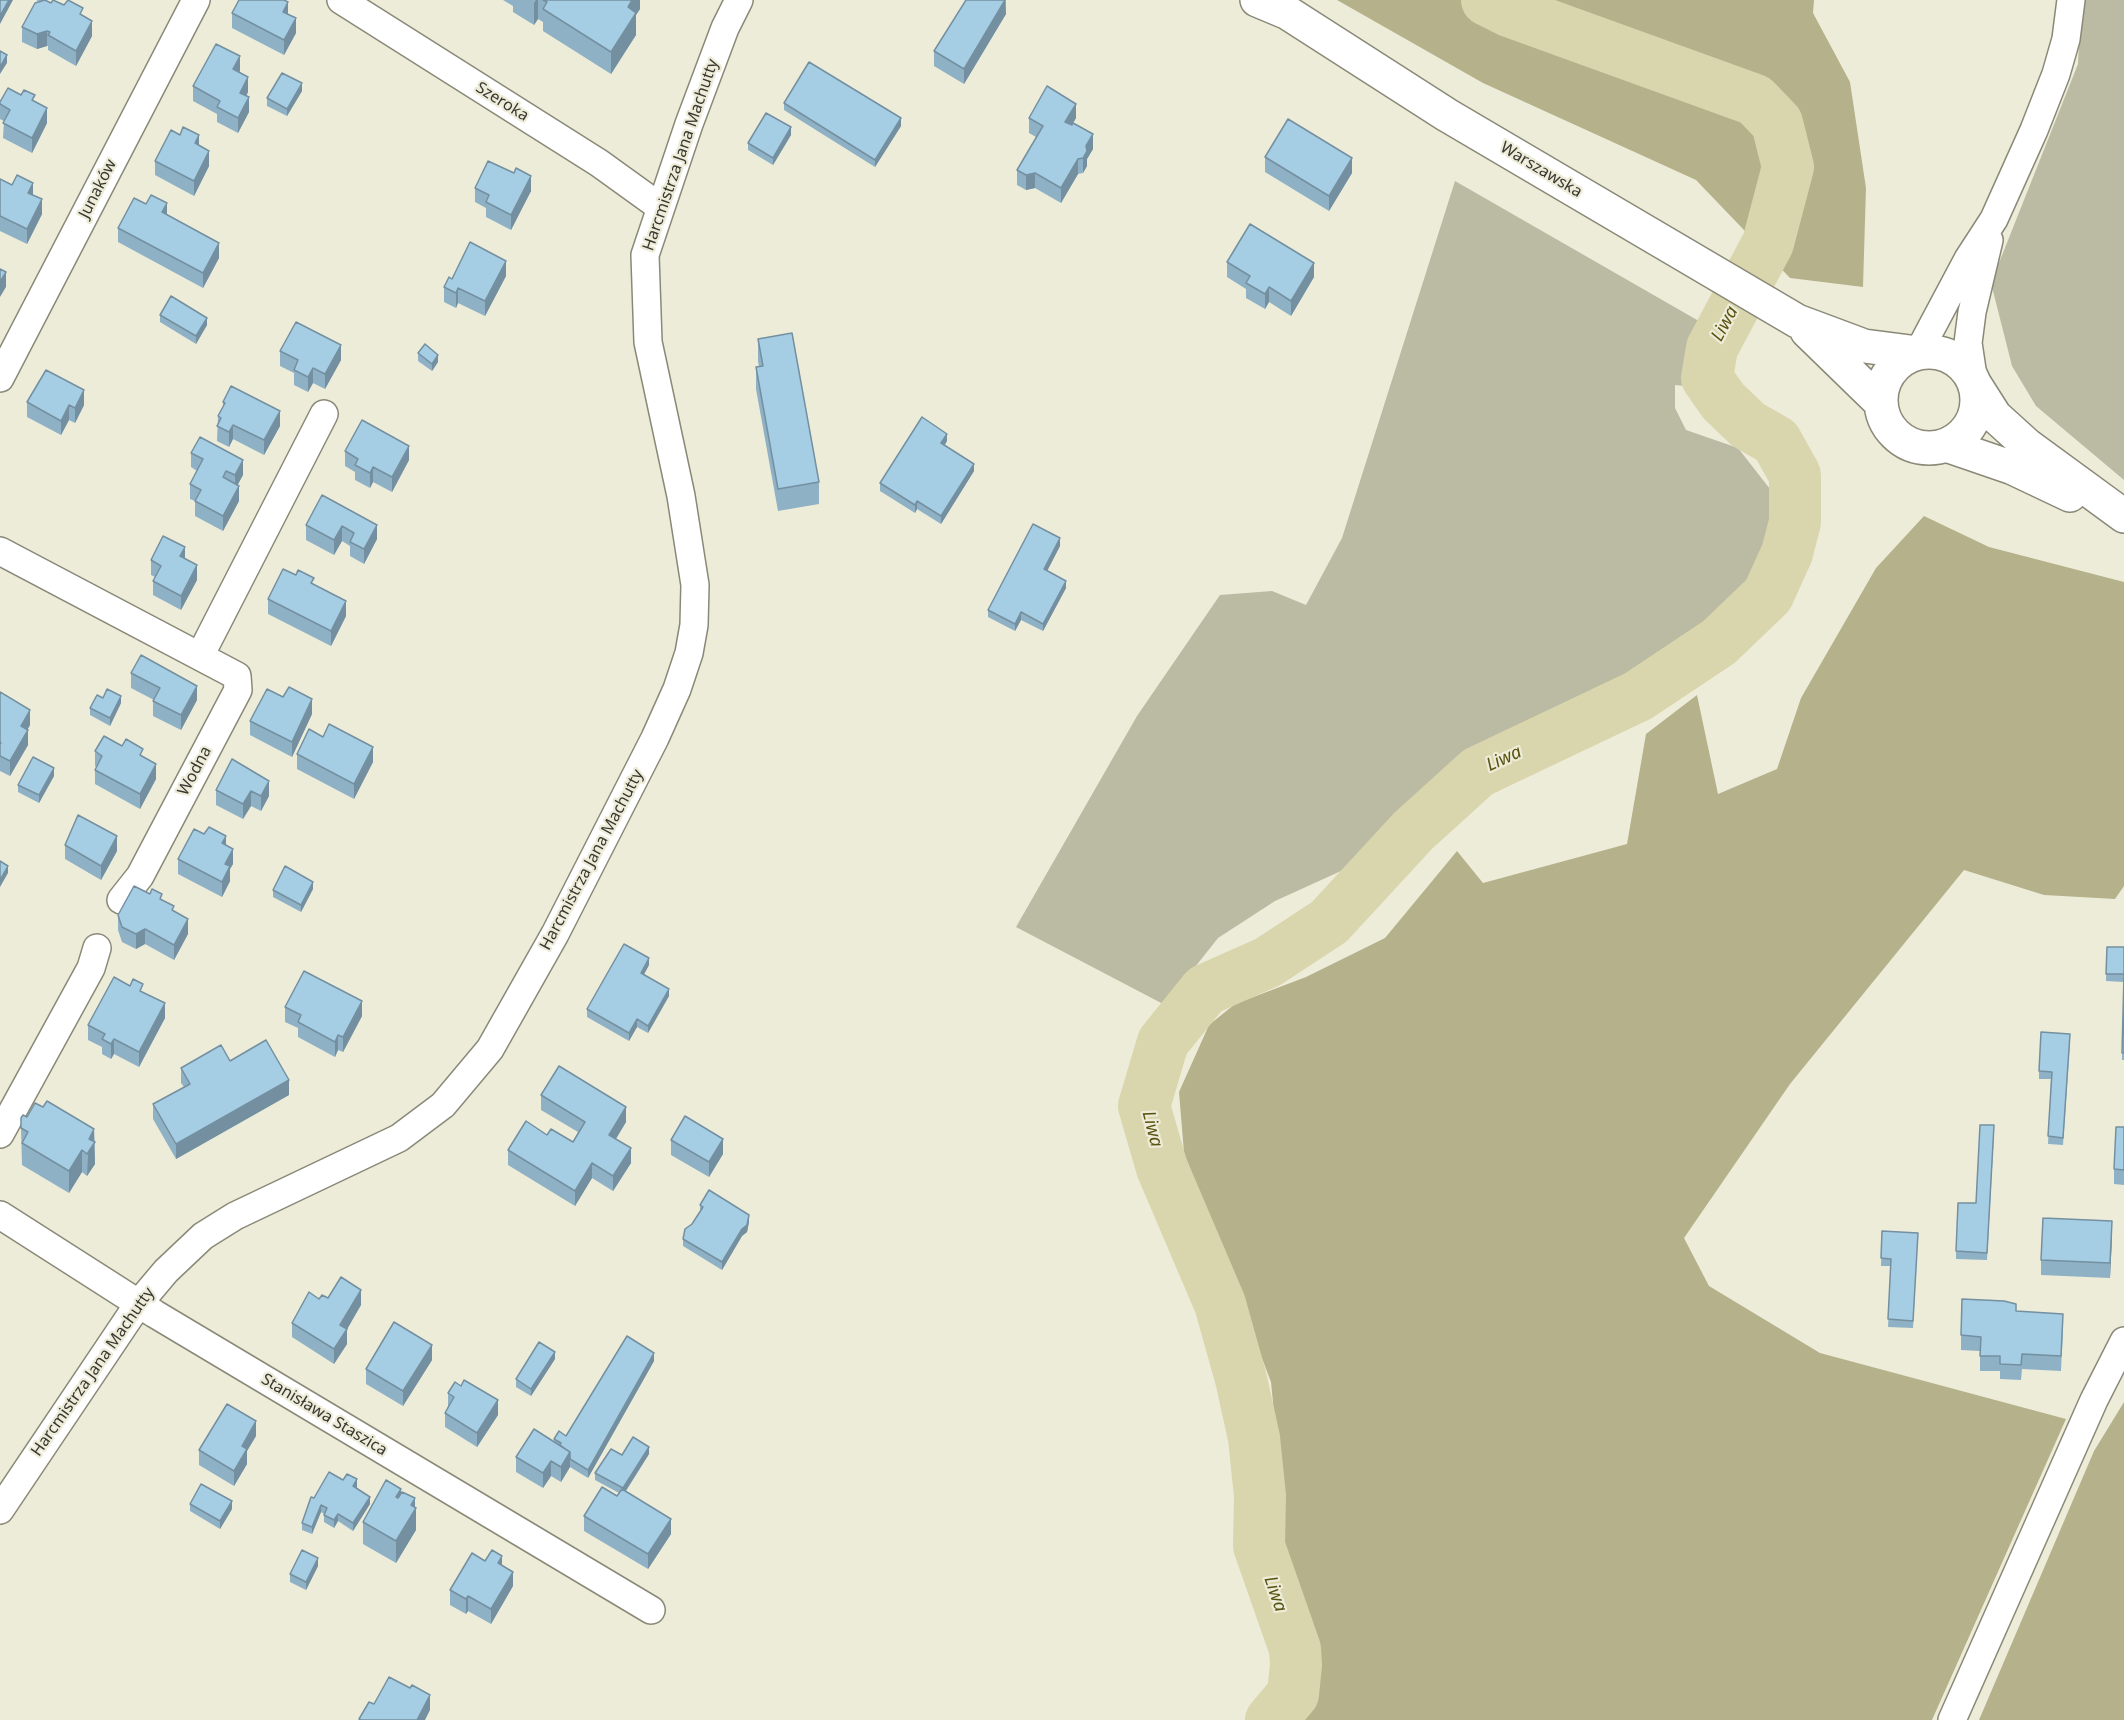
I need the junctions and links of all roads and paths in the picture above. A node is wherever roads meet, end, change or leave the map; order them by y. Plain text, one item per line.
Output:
1 (196, 0) edge
2 (341, 0) edge
3 (739, 0) edge
4 (1257, 0) edge
5 (2071, 0) edge
6 (1280, 7) edge
7 (660, 207) junction
8 (1994, 219) junction
9 (1797, 321) junction
10 (1918, 353) junction
11 (0, 378) edge
12 (1974, 382) junction
13 (1880, 402) junction
14 (324, 414) dead end
15 (1946, 445) junction
16 (2124, 516) edge
17 (2124, 521) edge
18 (0, 551) edge
19 (200, 656) junction
20 (122, 900) dead end
21 (97, 948) dead end
22 (0, 1134) edge
23 (0, 1215) edge
24 (139, 1303) junction
25 (2124, 1341) edge
26 (0, 1510) edge
27 (651, 1610) dead end
28 (1952, 1720) edge

1 - 11 street, Junaków
2 - 7 street, Szeroka
3 - 7 street, Harcmistrza Jana Machutty
4 - 6 main road, Warszawska
5 - 8 street
6 - 9 main road, Warszawska
7 - 24 street, Harcmistrza Jana Machutty
8 - 10 street
8 - 12 street
9 - 10 main road
9 - 13 main road
10 - 12 main road
10 - 13 main road
12 - 15 main road
12 - 16 main road
13 - 15 main road
14 - 19 street
15 - 17 main road
18 - 19 street, Wodna
19 - 20 street, Wodna
21 - 22 street
23 - 24 street, Stanisława Staszica
24 - 26 street, Harcmistrza Jana Machutty
24 - 27 street, Stanisława Staszica
25 - 28 street

